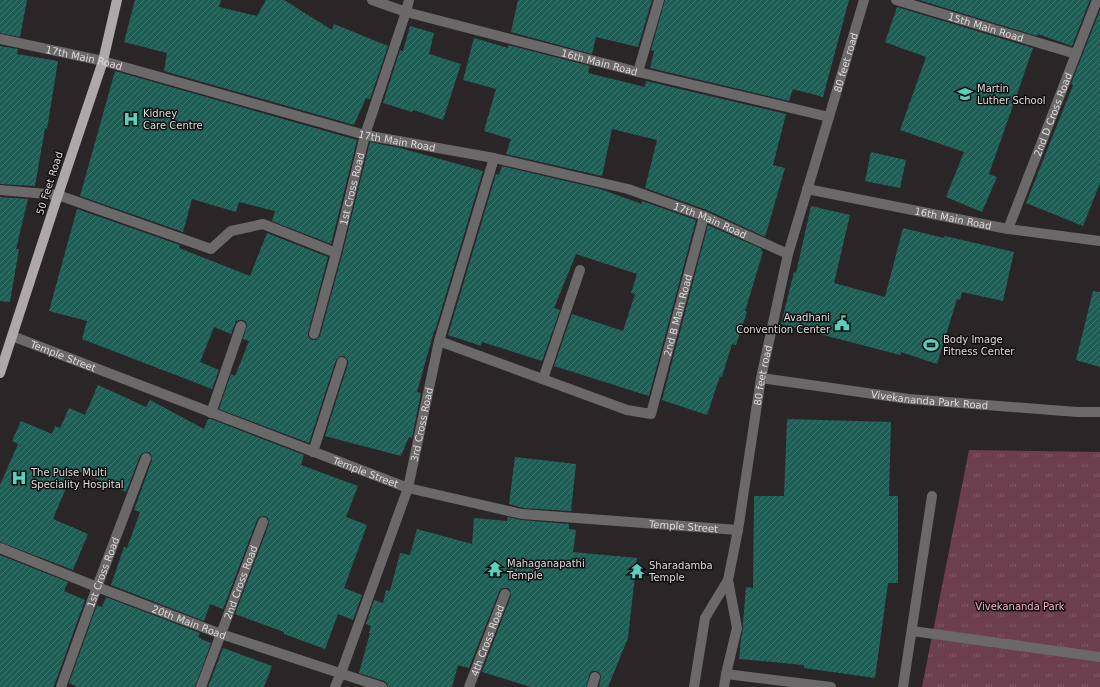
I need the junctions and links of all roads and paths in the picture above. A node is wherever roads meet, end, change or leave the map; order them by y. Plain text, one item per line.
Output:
1 (117, 0) edge
2 (372, 0) edge
3 (409, 0) edge
4 (659, 0) edge
5 (864, 0) edge
6 (896, 0) edge
7 (1097, 0) edge
8 (406, 12) junction
9 (0, 39) edge
10 (1076, 54) junction
11 (103, 61) junction
12 (638, 72) junction
13 (829, 117) junction
14 (365, 134) junction
15 (494, 158) junction
16 (807, 189) junction
17 (0, 190) edge
18 (58, 194) junction
19 (704, 216) junction
20 (1008, 229) junction
21 (1100, 241) edge
22 (336, 253) junction
23 (788, 254) junction
24 (580, 270) dead end
25 (241, 326) dead end
26 (314, 334) dead end
27 (12, 336) junction
28 (439, 341) junction
29 (342, 362) dead end
30 (0, 373) edge
31 (761, 378) junction
32 (543, 379) junction
33 (211, 412) junction
34 (1100, 412) edge
35 (313, 452) junction
36 (146, 458) dead end
37 (408, 488) junction
38 (932, 496) dead end
39 (263, 522) dead end
40 (738, 530) junction
41 (0, 548) edge
42 (728, 580) junction
43 (97, 587) junction
44 (505, 594) dead end
45 (912, 631) junction
46 (222, 634) junction
47 (1100, 657) edge
48 (341, 673) junction
49 (726, 674) junction
50 (61, 687) edge
51 (201, 687) edge
52 (335, 687) edge
53 (382, 687) edge
54 (470, 687) edge
55 (694, 687) edge
56 (724, 687) edge
57 (831, 687) edge
58 (903, 687) edge

1 - 11 main road, 50 Feet Road
2 - 8 street, 16th Main Road
3 - 8 street, 1st Cross Road
4 - 12 street
5 - 13 street, 80 feet road
6 - 10 street, 15th Main Road
7 - 10 street, 2nd D Cross Road
8 - 12 street, 16th Main Road
8 - 14 street, 1st Cross Road
9 - 11 street, 17th Main Road
10 - 20 street, 2nd D Cross Road
11 - 14 street, 17th Main Road
11 - 18 main road, 50 Feet Road
12 - 13 street, 16th Main Road
13 - 16 street, 80 feet road
14 - 15 street, 17th Main Road
14 - 22 street, 1st Cross Road
15 - 19 street, 17th Main Road
15 - 28 street, 3rd Cross Road
16 - 20 street, 16th Main Road
16 - 23 street, 80 feet road
17 - 18 street
18 - 22 street
18 - 27 main road, 50 Feet Road
19 - 23 street, 17th Main Road
19 - 32 street, 2nd B Main Road
20 - 21 street, 16th Main Road
22 - 26 street, 1st Cross Road
23 - 31 street, 80 feet road
24 - 32 street
25 - 33 street
27 - 30 main road, 50 Feet Road
27 - 33 street, Temple Street
28 - 32 street
28 - 37 street, 3rd Cross Road
29 - 35 street
31 - 34 street, Vivekananda Park Road
31 - 40 street, 80 feet road
33 - 35 street, Temple Street
35 - 37 street, Temple Street
36 - 43 street, 1st Cross Road
37 - 40 street, Temple Street
37 - 48 street, 3rd Cross Road
38 - 45 street
39 - 46 street, 2nd Cross Road
40 - 42 street, 80 feet road
41 - 43 street, 20th Main Road
42 - 49 street, 80 feet road
42 - 55 street
43 - 46 street, 20th Main Road
43 - 50 street, 1st Cross Road
44 - 54 street, 4th Cross Road
45 - 47 street
45 - 58 street
46 - 48 street, 20th Main Road
46 - 51 street, 2nd Cross Road
48 - 52 street, 3rd Cross Road
48 - 53 street, 20th Main Road
49 - 56 street, 80 feet road
49 - 57 street

